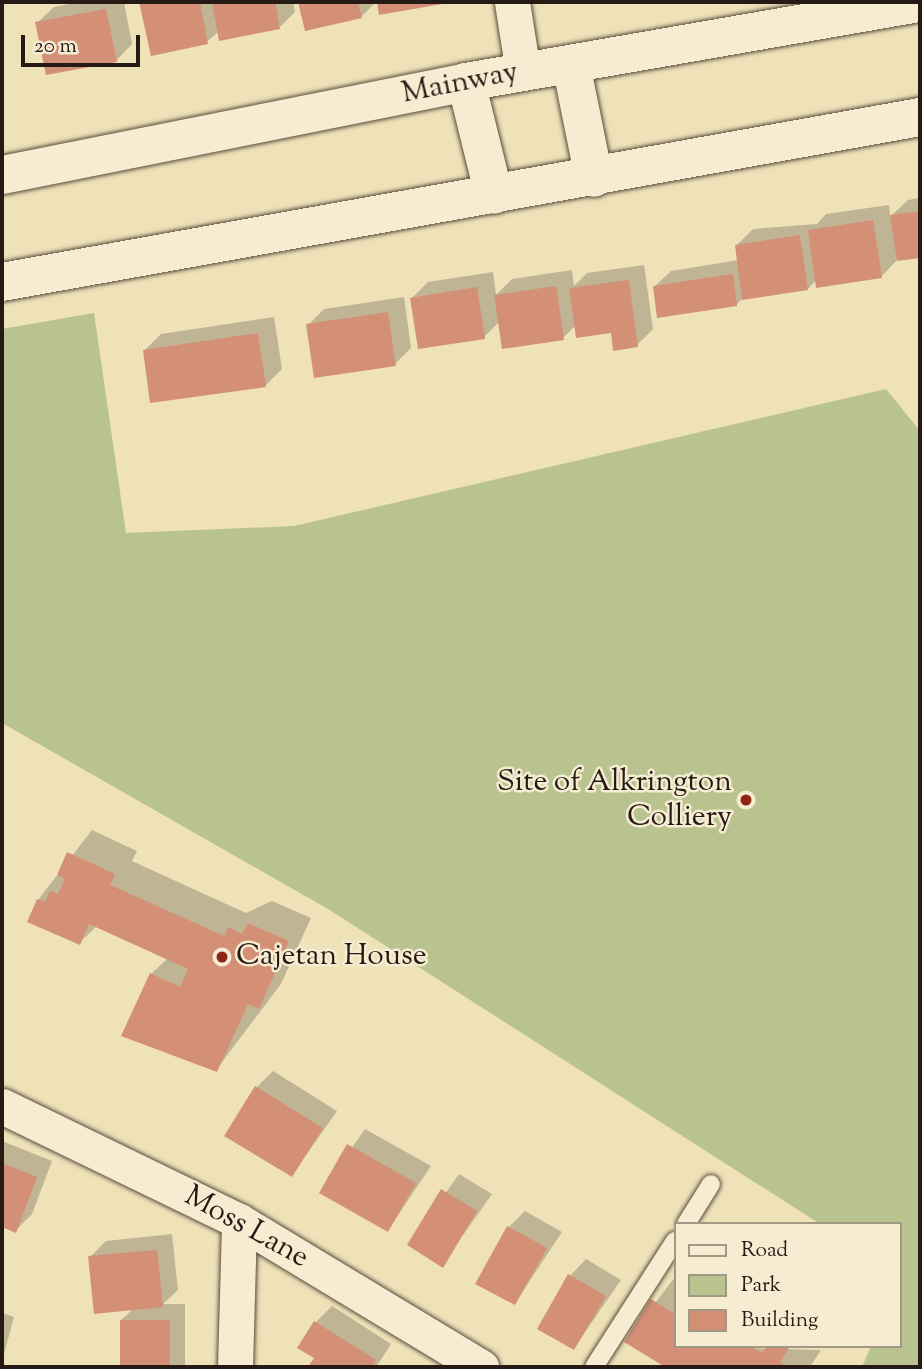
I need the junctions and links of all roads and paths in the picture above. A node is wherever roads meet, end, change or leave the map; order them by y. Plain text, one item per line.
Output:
1 (512, 2) edge
2 (920, 3) edge
3 (571, 64) junction
4 (523, 72) junction
5 (466, 82) junction
6 (920, 117) edge
7 (2, 175) edge
8 (594, 178) junction
9 (494, 195) junction
10 (2, 282) edge
11 (2, 1106) edge
12 (711, 1184) dead end
13 (239, 1221) junction
14 (687, 1222) edge
15 (674, 1243) edge
16 (235, 1367) edge
17 (481, 1367) edge
18 (594, 1367) edge

1 - 4 street
2 - 3 street, Mainway
3 - 4 street, Mainway
3 - 8 street
4 - 5 street, Mainway
5 - 7 street, Mainway
5 - 9 street
6 - 8 street
8 - 9 street
9 - 10 street
11 - 13 street, Moss Lane
12 - 14 lane
13 - 16 street
13 - 17 street, Moss Lane
15 - 18 lane

